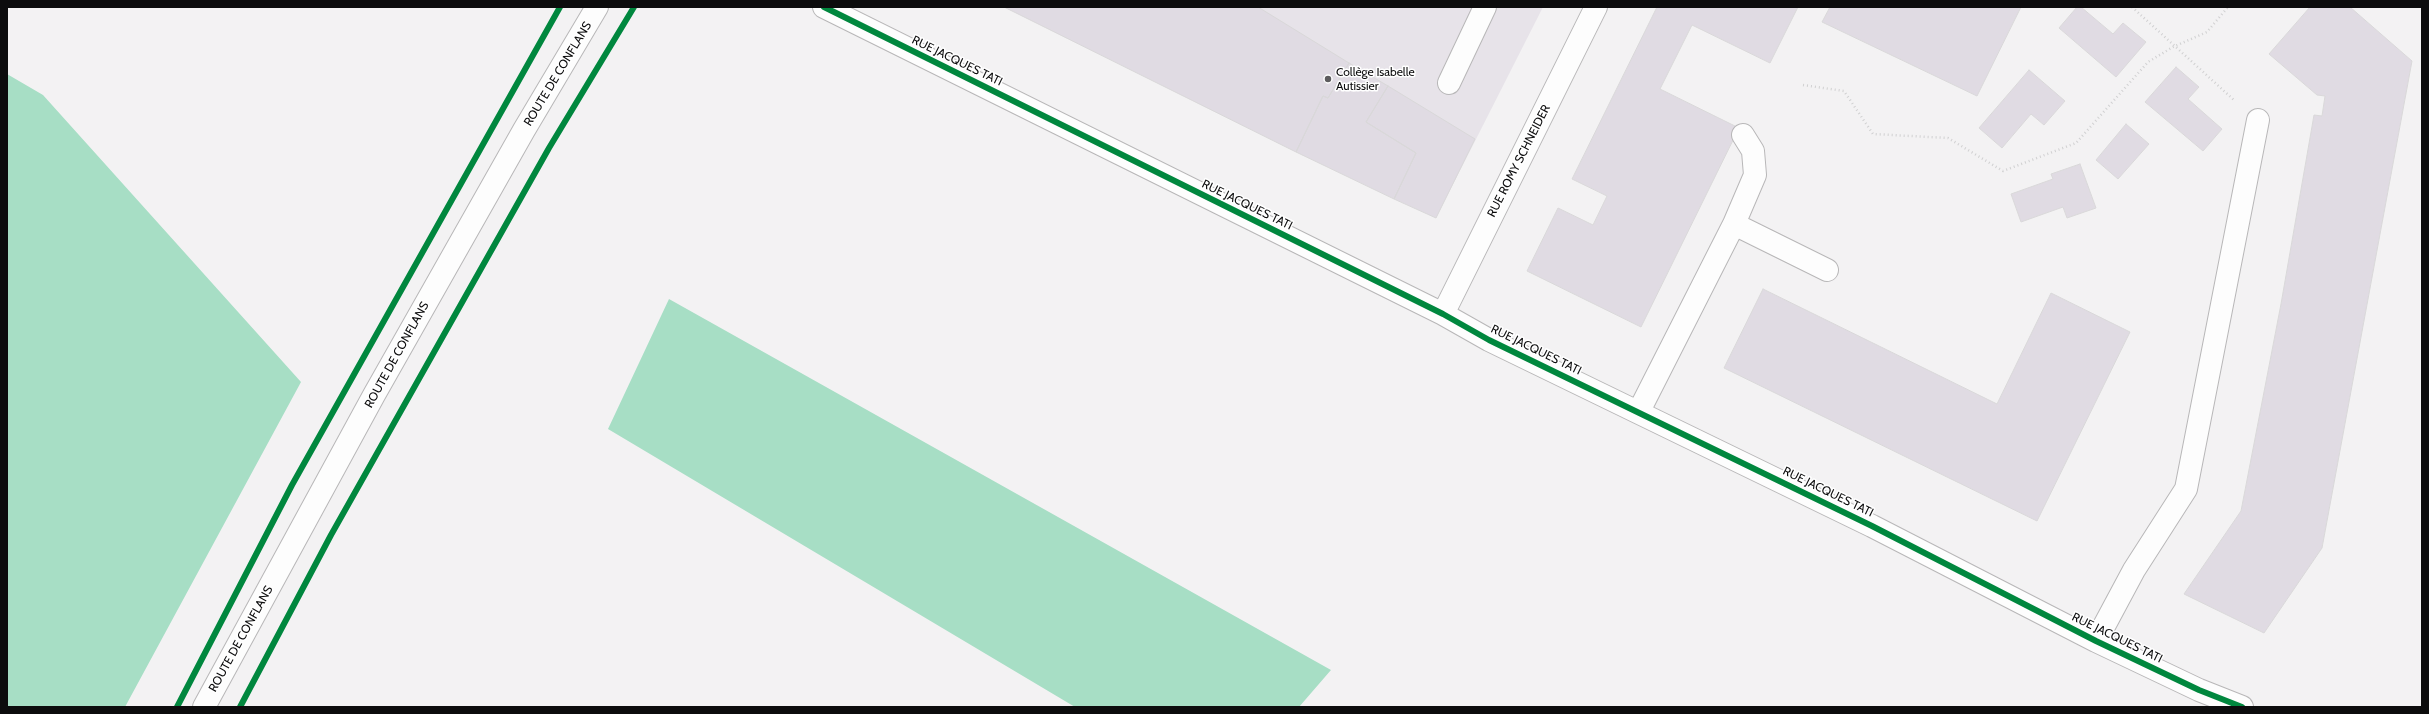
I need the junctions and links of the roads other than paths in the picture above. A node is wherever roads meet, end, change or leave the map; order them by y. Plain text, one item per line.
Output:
1 (597, 7) edge
2 (824, 7) edge
3 (1485, 7) edge
4 (1596, 7) edge
5 (1449, 83) dead end
6 (2258, 120) road end
7 (1743, 135) dead end
8 (1734, 224) junction
9 (1827, 270) dead end
10 (1443, 314) junction
11 (1639, 411) junction
12 (2096, 641) junction
13 (204, 707) edge
14 (2242, 707) edge

1 - 13 street, ROUTE DE CONFLANS
2 - 10 street, RUE JACQUES TATI
3 - 5 street
4 - 10 street, RUE ROMY SCHNEIDER
6 - 12 street
7 - 8 street
8 - 9 street
8 - 11 street
10 - 11 street, RUE JACQUES TATI
11 - 12 street, RUE JACQUES TATI
12 - 14 street, RUE JACQUES TATI

